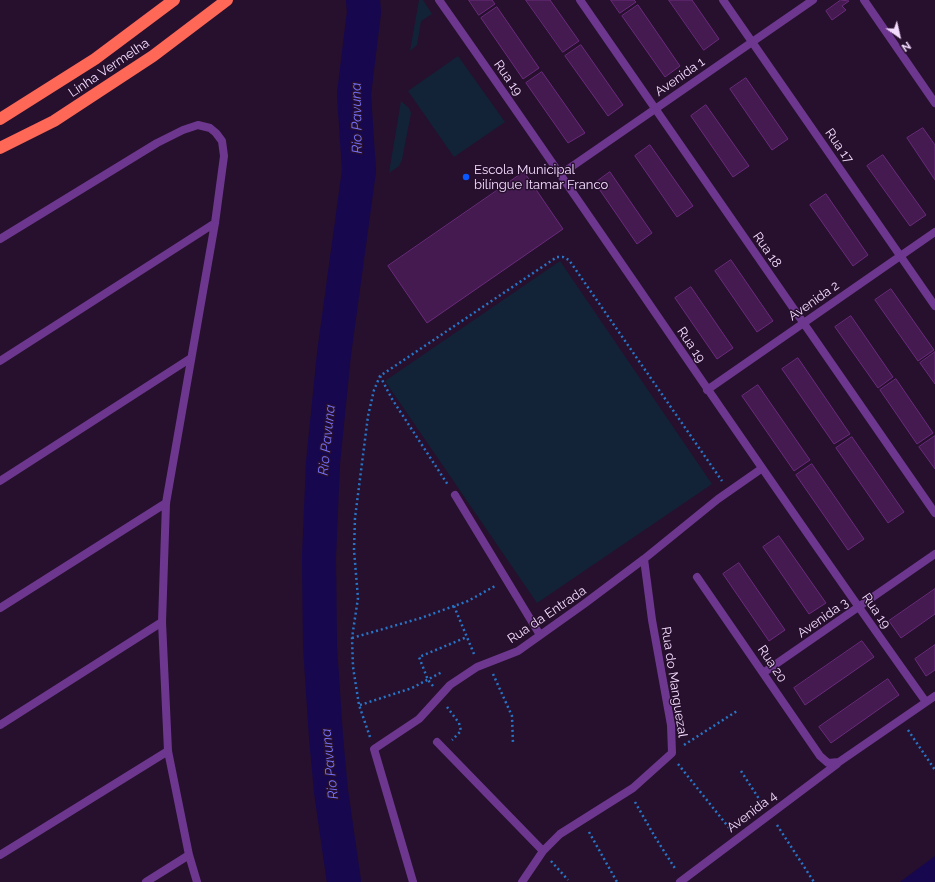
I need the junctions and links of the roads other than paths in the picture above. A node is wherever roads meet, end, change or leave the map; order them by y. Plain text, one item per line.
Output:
1 (174, 0) edge
2 (227, 0) edge
3 (439, 0) edge
4 (580, 0) edge
5 (723, 0) edge
6 (813, 0) edge
7 (864, 0) edge
8 (752, 42) junction
9 (935, 103) edge
10 (655, 109) junction
11 (0, 119) edge
12 (0, 148) edge
13 (560, 174) junction
14 (215, 223) junction
15 (935, 232) edge
16 (0, 239) edge
17 (901, 255) junction
18 (935, 306) edge
19 (803, 323) junction
20 (192, 358) junction
21 (0, 361) edge
22 (707, 390) junction
23 (761, 469) junction
24 (0, 481) edge
25 (455, 495) road end
26 (166, 503) junction
27 (935, 513) edge
28 (935, 554) edge
29 (644, 559) junction
30 (697, 577) dead end
31 (858, 607) junction
32 (0, 608) edge
33 (162, 622) junction
34 (540, 636) junction
35 (763, 673) junction
36 (935, 696) edge
37 (926, 702) junction
38 (0, 725) edge
39 (437, 742) dead end
40 (168, 751) junction
41 (839, 762) junction
42 (828, 763) joint
43 (543, 851) junction
44 (0, 855) edge
45 (188, 855) junction
46 (681, 881) edge
47 (146, 882) edge
48 (197, 882) edge
49 (413, 882) edge
50 (522, 882) edge

1 - 11 highway, Linha Vermelha
2 - 12 highway, Linha Vermelha
3 - 13 street, Rua 19
4 - 10 street, Rua 18
5 - 8 street, Rua 17
6 - 8 street, Avenida 1
7 - 9 street
8 - 10 street, Avenida 1
8 - 17 street, Rua 17
10 - 13 street, Avenida 1
10 - 19 street, Rua 18
13 - 22 street, Rua 19
14 - 16 street
14 - 20 street
14 - 21 street
15 - 17 street, Avenida 2
17 - 18 street, Rua 17
17 - 19 street, Avenida 2
19 - 22 street, Avenida 2
19 - 27 street, Rua 18
20 - 24 street
20 - 26 street
22 - 23 street, Rua 19
23 - 29 street, Rua da Entrada
23 - 31 street, Rua 19
25 - 34 street
26 - 32 street
26 - 33 street
28 - 31 street, Avenida 3
29 - 34 street, Rua da Entrada
29 - 43 street, Rua do Manguezal
30 - 35 street, Rua 20
31 - 35 street, Avenida 3
31 - 37 street, Rua 19
33 - 38 street
33 - 40 street
34 - 49 street, Rua da Entrada
35 - 42 street, Rua 20
36 - 37 street, Avenida 4
37 - 41 street, Avenida 4
39 - 43 street
40 - 44 street
40 - 45 street
41 - 42 street, Avenida 4
41 - 46 street, Avenida 4
43 - 50 street, Rua do Manguezal
45 - 47 street
45 - 48 street

